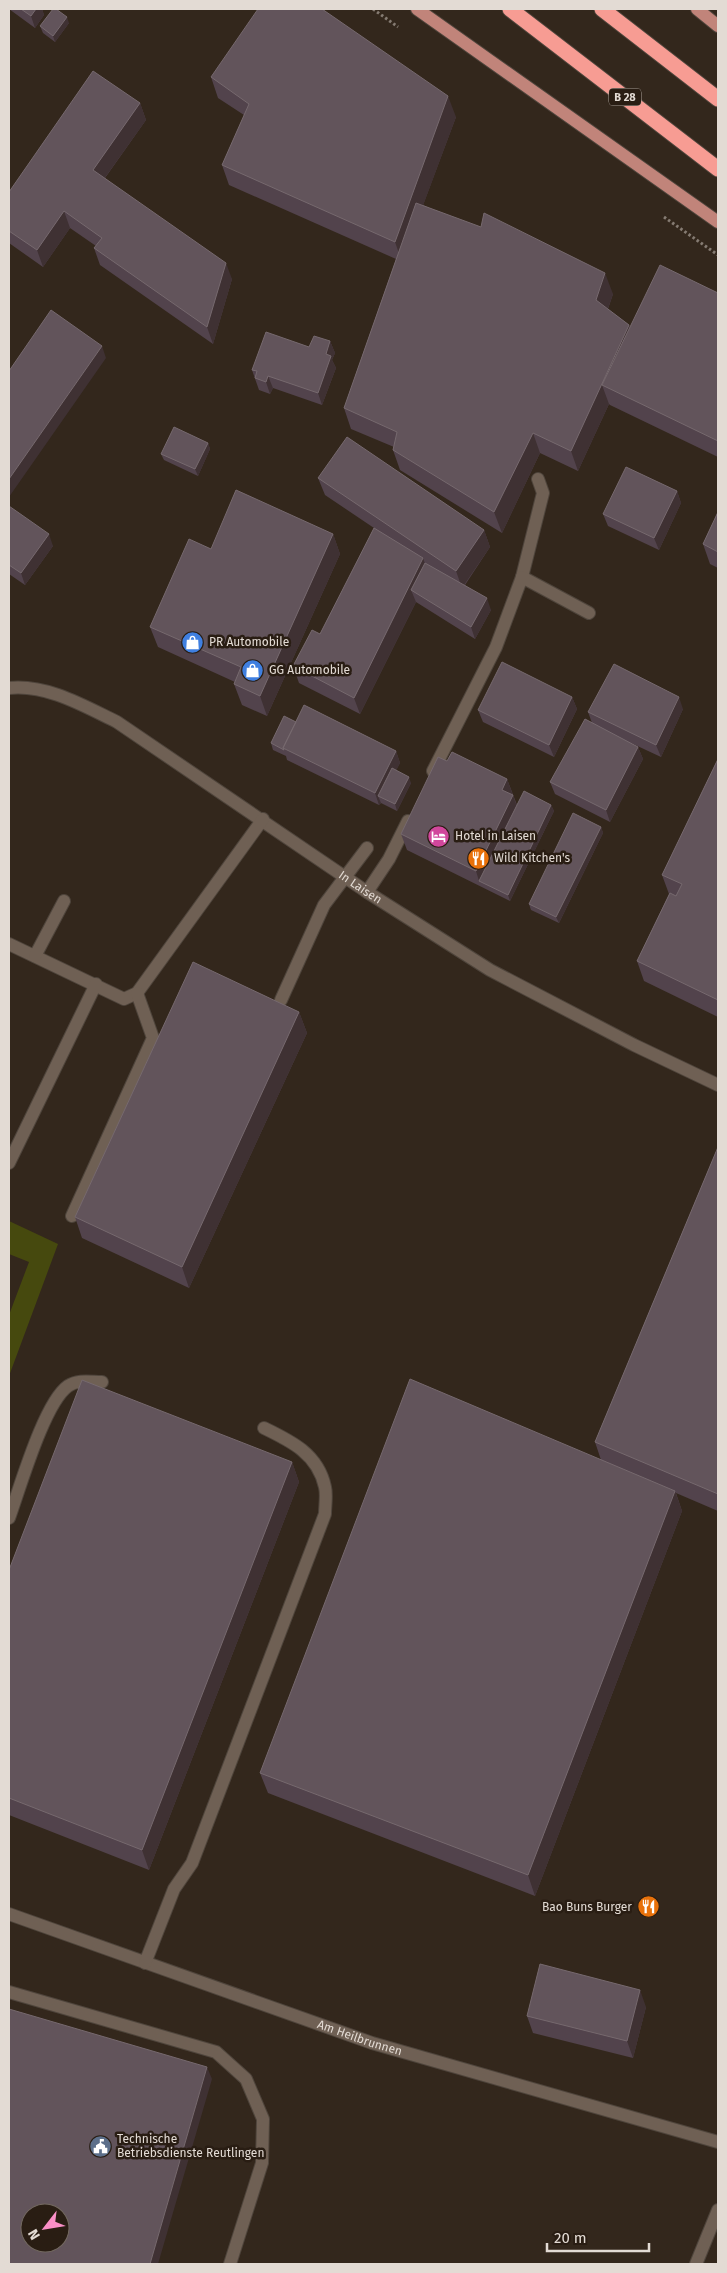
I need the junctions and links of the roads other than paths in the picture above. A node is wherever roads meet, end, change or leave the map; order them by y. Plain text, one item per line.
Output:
1 (417, 9) edge
2 (510, 9) edge
3 (602, 9) edge
4 (697, 9) edge
5 (718, 26) edge
6 (718, 99) edge
7 (718, 169) edge
8 (718, 222) edge
9 (538, 479) dead end
10 (522, 577) junction
11 (589, 613) dead end
12 (9, 688) edge
13 (429, 779) edge
14 (416, 806) edge
15 (263, 820) junction
16 (367, 848) dead end
17 (345, 877) junction
18 (367, 892) junction
19 (64, 901) dead end
20 (10, 949) edge
21 (35, 956) junction
22 (96, 984) junction
23 (137, 993) junction
24 (281, 1000) dead end
25 (718, 1085) edge
26 (9, 1163) edge
27 (72, 1216) dead end
28 (102, 1382) dead end
29 (264, 1428) dead end
30 (9, 1518) edge
31 (9, 1914) edge
32 (145, 1963) junction
33 (9, 1992) edge
34 (718, 2142) edge
35 (718, 2210) edge
36 (230, 2264) edge
37 (696, 2264) edge

1 - 8 main road
2 - 7 highway, B 28
3 - 6 highway
4 - 5 main road
9 - 10 street
10 - 11 street
10 - 13 street
12 - 15 street, In Laisen
14 - 18 street
15 - 17 street, In Laisen
15 - 23 street
16 - 17 street
17 - 18 street, In Laisen
17 - 24 street
18 - 25 street, In Laisen
19 - 21 street
20 - 21 street
21 - 22 street
22 - 23 street
22 - 26 street
23 - 27 street
28 - 30 street
29 - 32 street
31 - 32 street, Am Heilbrunnen
32 - 34 street, Am Heilbrunnen
33 - 36 street
35 - 37 street

